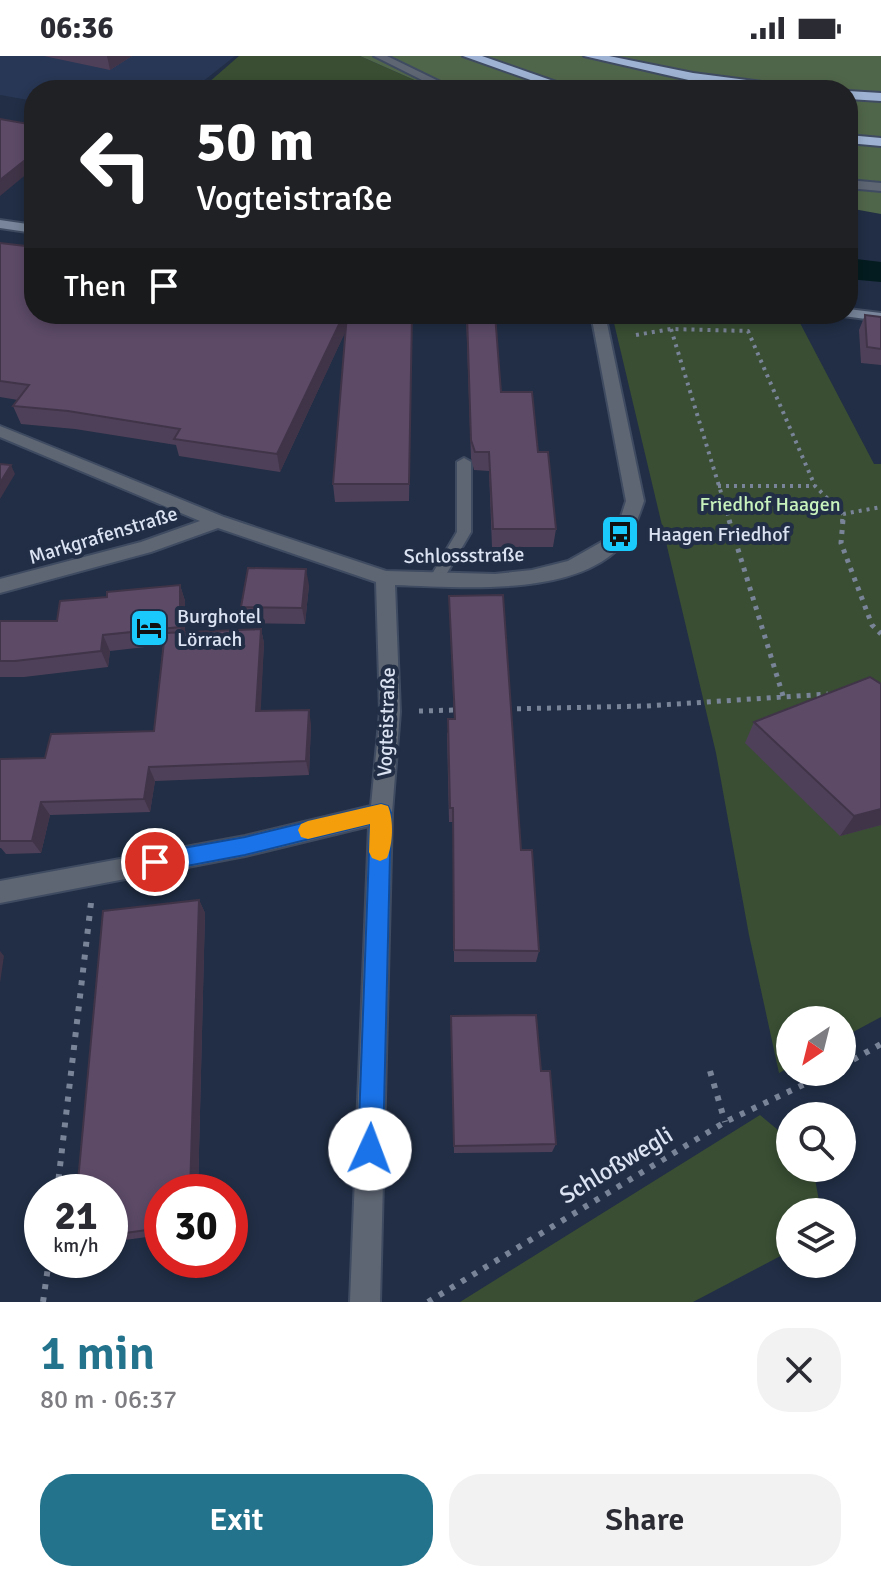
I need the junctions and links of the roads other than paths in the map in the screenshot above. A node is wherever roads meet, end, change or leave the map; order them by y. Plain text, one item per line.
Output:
1 (379, 56) edge
2 (469, 56) edge
3 (590, 56) edge
4 (430, 80) edge
5 (542, 80) edge
6 (716, 80) edge
7 (858, 96) edge
8 (881, 97) edge
9 (858, 140) edge
10 (881, 142) edge
11 (858, 185) edge
12 (881, 187) edge
13 (0, 224) edge
14 (24, 228) edge
15 (858, 314) edge
16 (881, 317) edge
17 (600, 324) edge
18 (0, 431) edge
19 (464, 462) dead end
20 (218, 521) junction
21 (385, 578) junction
22 (435, 581) junction
23 (0, 586) edge
24 (381, 813) junction
25 (0, 892) edge
26 (365, 1302) edge

1 - 4 street
2 - 5 highway
3 - 6 highway
7 - 8 highway
9 - 10 highway
11 - 12 street
13 - 14 street
15 - 16 street
17 - 22 street, Schlossstraße
18 - 20 street, Schlossstraße
19 - 22 lane
20 - 21 street, Schlossstraße
20 - 23 street, Markgrafenstraße
21 - 22 street, Schlossstraße
21 - 24 street, Vogteistraße
24 - 25 street
24 - 26 street, Vogteistraße

